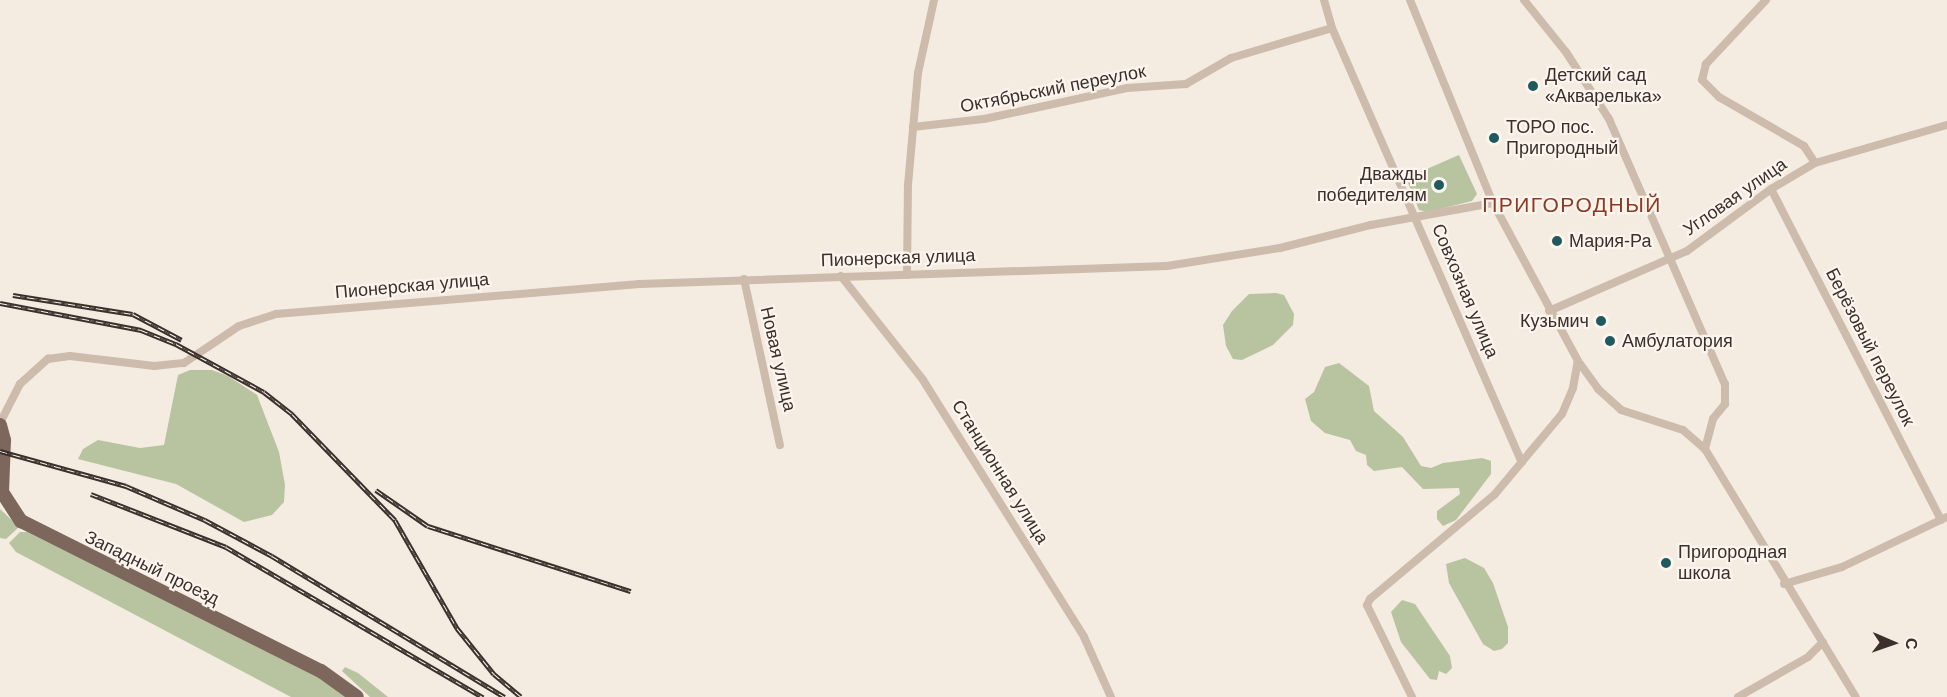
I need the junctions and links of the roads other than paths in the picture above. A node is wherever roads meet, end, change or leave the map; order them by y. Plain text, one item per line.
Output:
1 (934, 0) edge
2 (1324, 0) edge
3 (1410, 0) edge
4 (1766, 0) edge
5 (1529, 2) edge
6 (1332, 28) junction
7 (1947, 125) edge
8 (913, 127) junction
9 (1815, 163) junction
10 (1771, 189) junction
11 (1492, 203) junction
12 (1416, 218) junction
13 (1671, 260) junction
14 (907, 275) junction
15 (841, 276) junction
16 (744, 279) junction
17 (1549, 311) junction
18 (1578, 361) junction
19 (0, 424) edge
20 (780, 445) dead end
21 (1705, 449) junction
22 (1522, 462) junction
23 (1944, 518) edge
24 (1784, 584) junction
25 (1823, 642) junction
26 (357, 697) edge
27 (1111, 697) edge
28 (1412, 697) edge
29 (1738, 697) edge
30 (1856, 697) edge

1 - 8 street
2 - 6 street, Совхозная улица
3 - 11 street
4 - 9 street
5 - 13 street
6 - 8 street, Октябрьский переулок
6 - 12 street, Совхозная улица
7 - 9 street, Угловая улица
8 - 14 street
9 - 10 street, Угловая улица
10 - 13 street, Угловая улица
10 - 23 street, Берёзовый переулок
11 - 12 street, Пионерская улица
11 - 17 street
12 - 14 street, Пионерская улица
12 - 22 street, Совхозная улица
13 - 17 street, Угловая улица
13 - 21 street
14 - 15 street, Пионерская улица
15 - 16 street, Пионерская улица
15 - 27 street, Станционная улица
16 - 19 street, Пионерская улица
16 - 20 street, Новая улица
17 - 18 street
18 - 21 street
18 - 22 street
19 - 26 main road, Западный проезд
21 - 24 street
22 - 28 street
23 - 24 street, Берёзовый переулок
24 - 25 street
25 - 29 street
25 - 30 street

